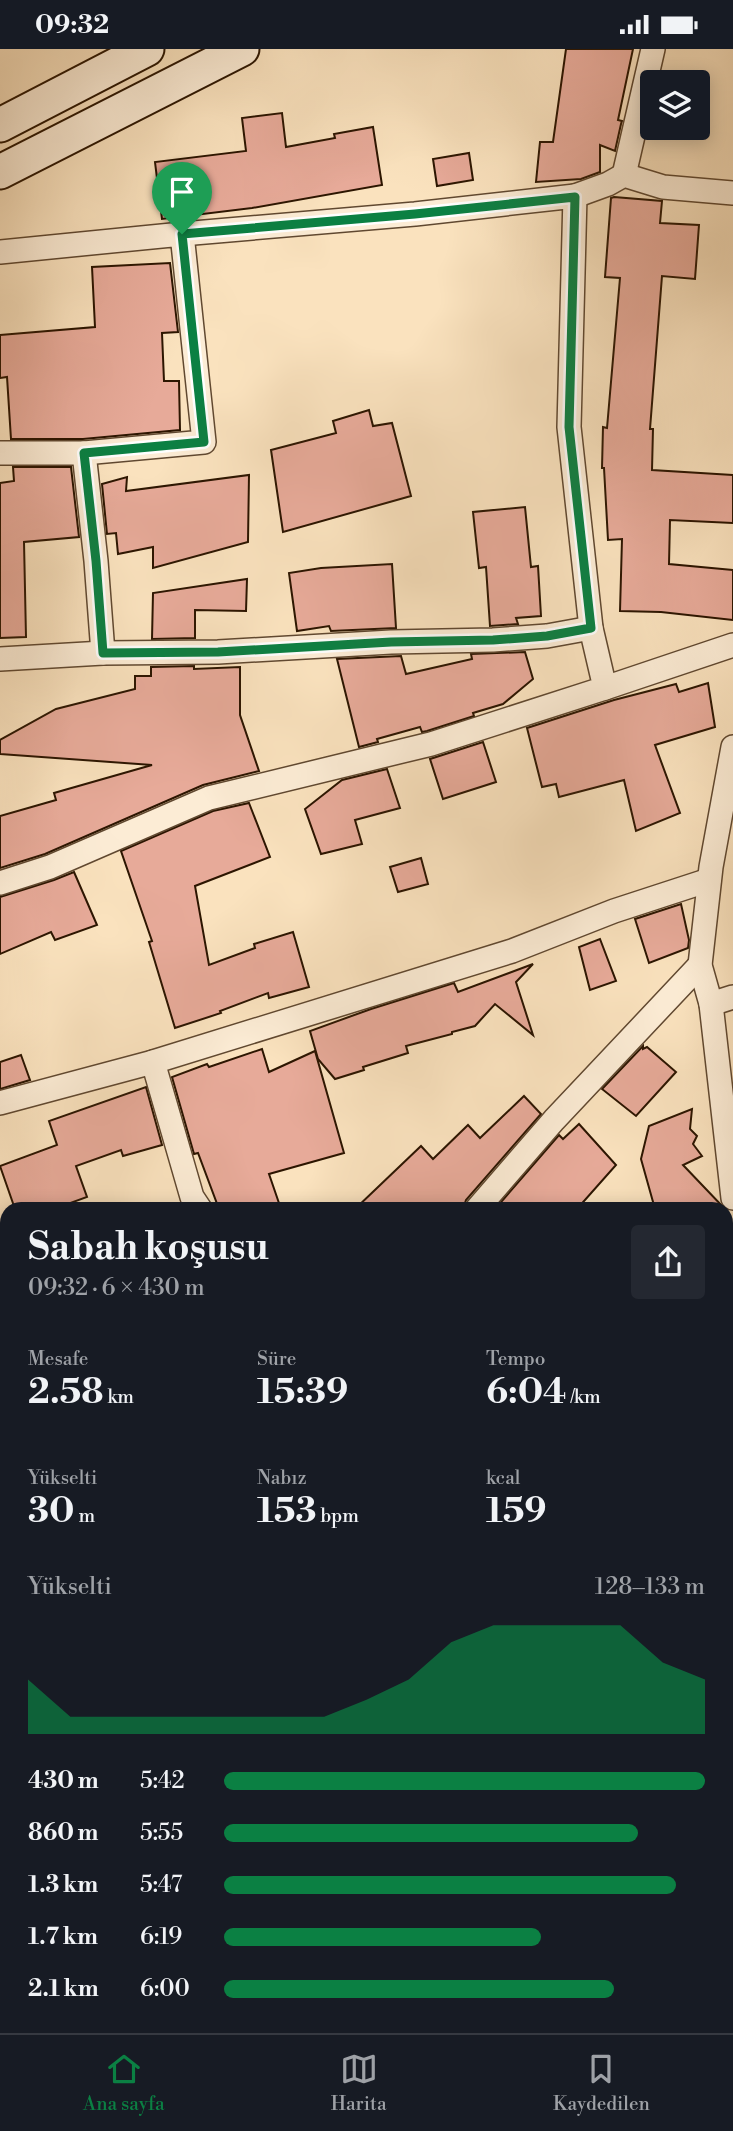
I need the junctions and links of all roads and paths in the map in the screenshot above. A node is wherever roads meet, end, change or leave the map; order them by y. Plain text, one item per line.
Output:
1 (147, 49) edge
2 (242, 49) edge
3 (653, 49) edge
4 (0, 125) edge
5 (0, 172) edge
6 (624, 175) junction
7 (733, 193) edge
8 (575, 197) junction
9 (182, 234) junction
10 (0, 252) edge
11 (0, 453) edge
12 (84, 453) junction
13 (591, 628) junction
14 (733, 645) edge
15 (103, 653) junction
16 (0, 659) edge
17 (605, 688) junction
18 (733, 747) edge
19 (709, 880) junction
20 (0, 883) edge
21 (700, 965) junction
22 (733, 997) edge
23 (710, 1004) junction
24 (153, 1062) junction
25 (0, 1103) edge
26 (733, 1198) edge
27 (195, 1202) edge
28 (483, 1202) edge

1 - 4 main road
2 - 5 main road
3 - 6 street
6 - 7 street
6 - 8 street
8 - 9 street
8 - 13 street
9 - 10 street
9 - 12 street
11 - 12 street
12 - 15 street
13 - 15 street
13 - 17 street
14 - 17 street
15 - 16 street
17 - 20 street
18 - 19 street
19 - 21 street
19 - 24 street
21 - 23 street
21 - 28 street
22 - 23 street
23 - 26 street
24 - 25 street
24 - 27 street

